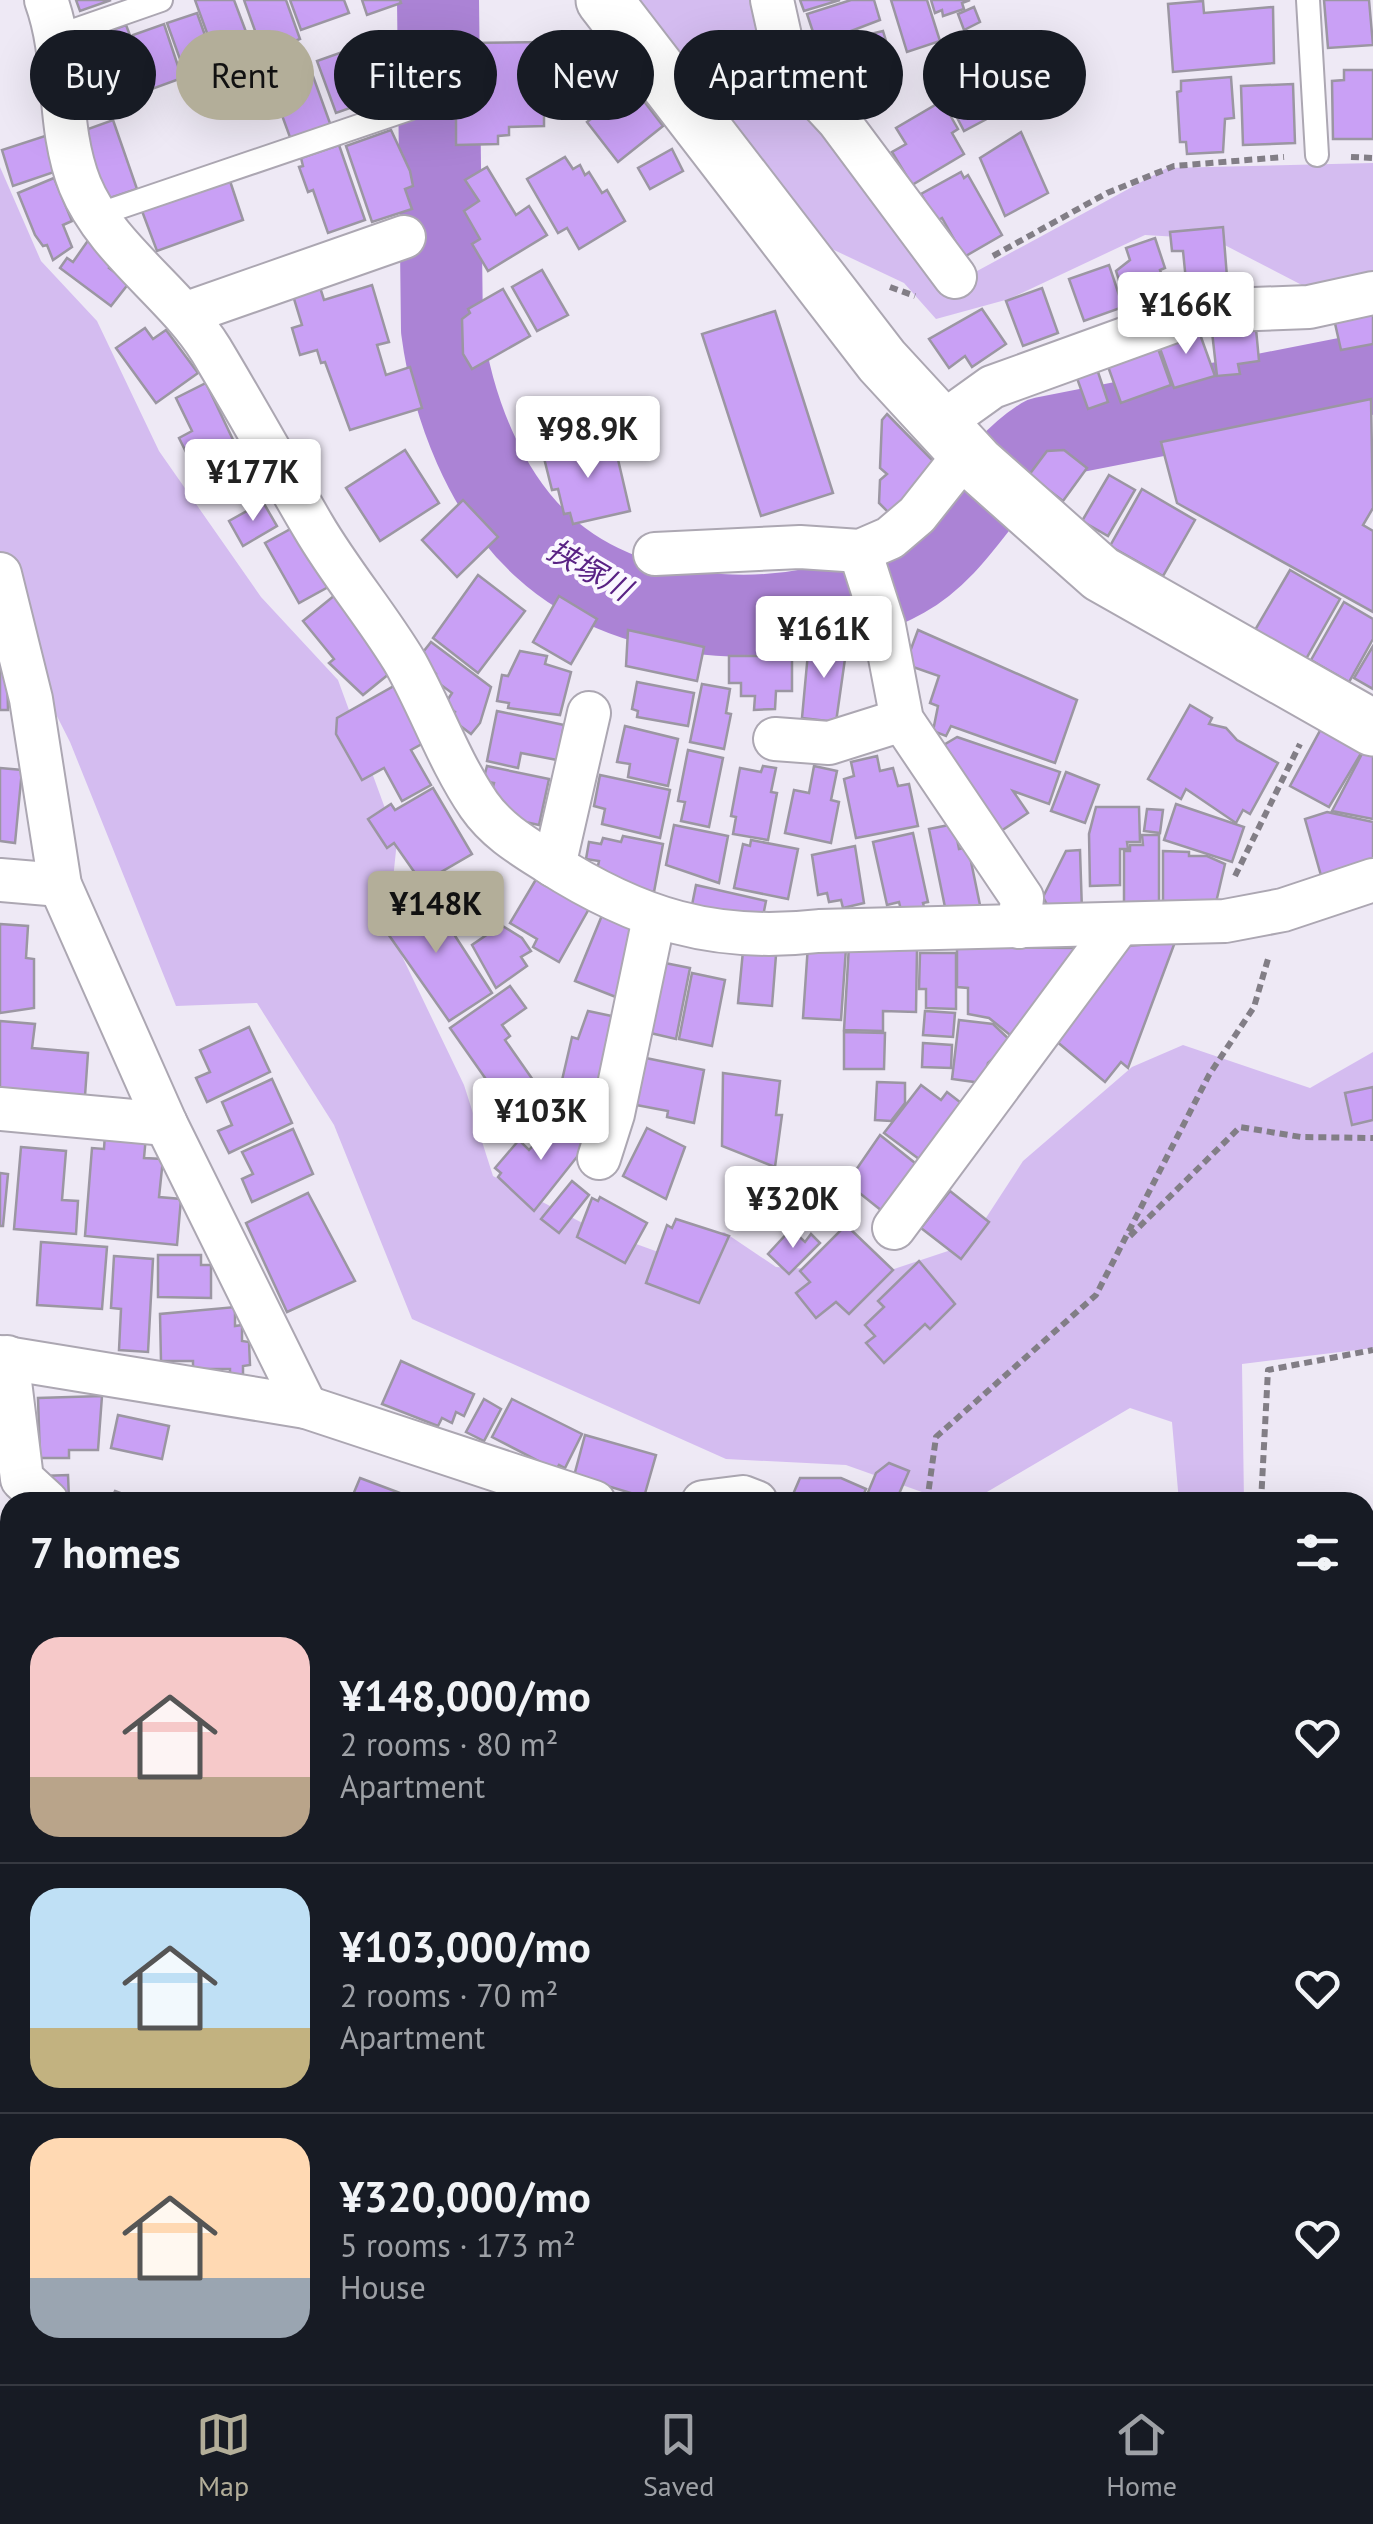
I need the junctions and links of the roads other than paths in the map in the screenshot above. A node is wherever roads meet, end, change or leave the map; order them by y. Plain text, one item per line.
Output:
1 (162, 0) edge
2 (604, 0) edge
3 (772, 0) edge
4 (1308, 0) edge
5 (51, 18) edge
6 (375, 120) edge
7 (1317, 155) road end
8 (97, 215) junction
9 (404, 236) dead end
10 (956, 277) road end
11 (1373, 293) edge
12 (186, 313) junction
13 (974, 460) junction
14 (655, 554) dead end
15 (0, 574) edge
16 (868, 575) junction
17 (589, 713) dead end
18 (902, 720) junction
19 (1373, 728) edge
20 (775, 739) dead end
21 (554, 866) junction
22 (0, 880) edge
23 (1373, 880) edge
24 (60, 885) junction
25 (654, 918) junction
26 (1019, 927) junction
27 (1117, 927) junction
28 (0, 1109) edge
29 (166, 1124) junction
30 (599, 1158) dead end
31 (894, 1228) dead end
32 (4, 1357) edge
33 (306, 1407) junction
34 (36, 1492) edge
35 (564, 1492) edge

1 - 5 lane
2 - 13 street
3 - 10 street
4 - 7 lane
5 - 8 street
6 - 8 lane
8 - 12 street
9 - 12 street
11 - 13 street
12 - 21 street
13 - 16 street
13 - 19 street
14 - 16 street
15 - 24 street
16 - 18 street
17 - 21 street
18 - 20 street
18 - 26 street
21 - 25 street
22 - 24 street
23 - 27 street
24 - 29 street
25 - 26 street
25 - 30 street
26 - 27 street
27 - 31 street
28 - 29 street
29 - 33 street
32 - 33 street
32 - 34 street
33 - 35 street

